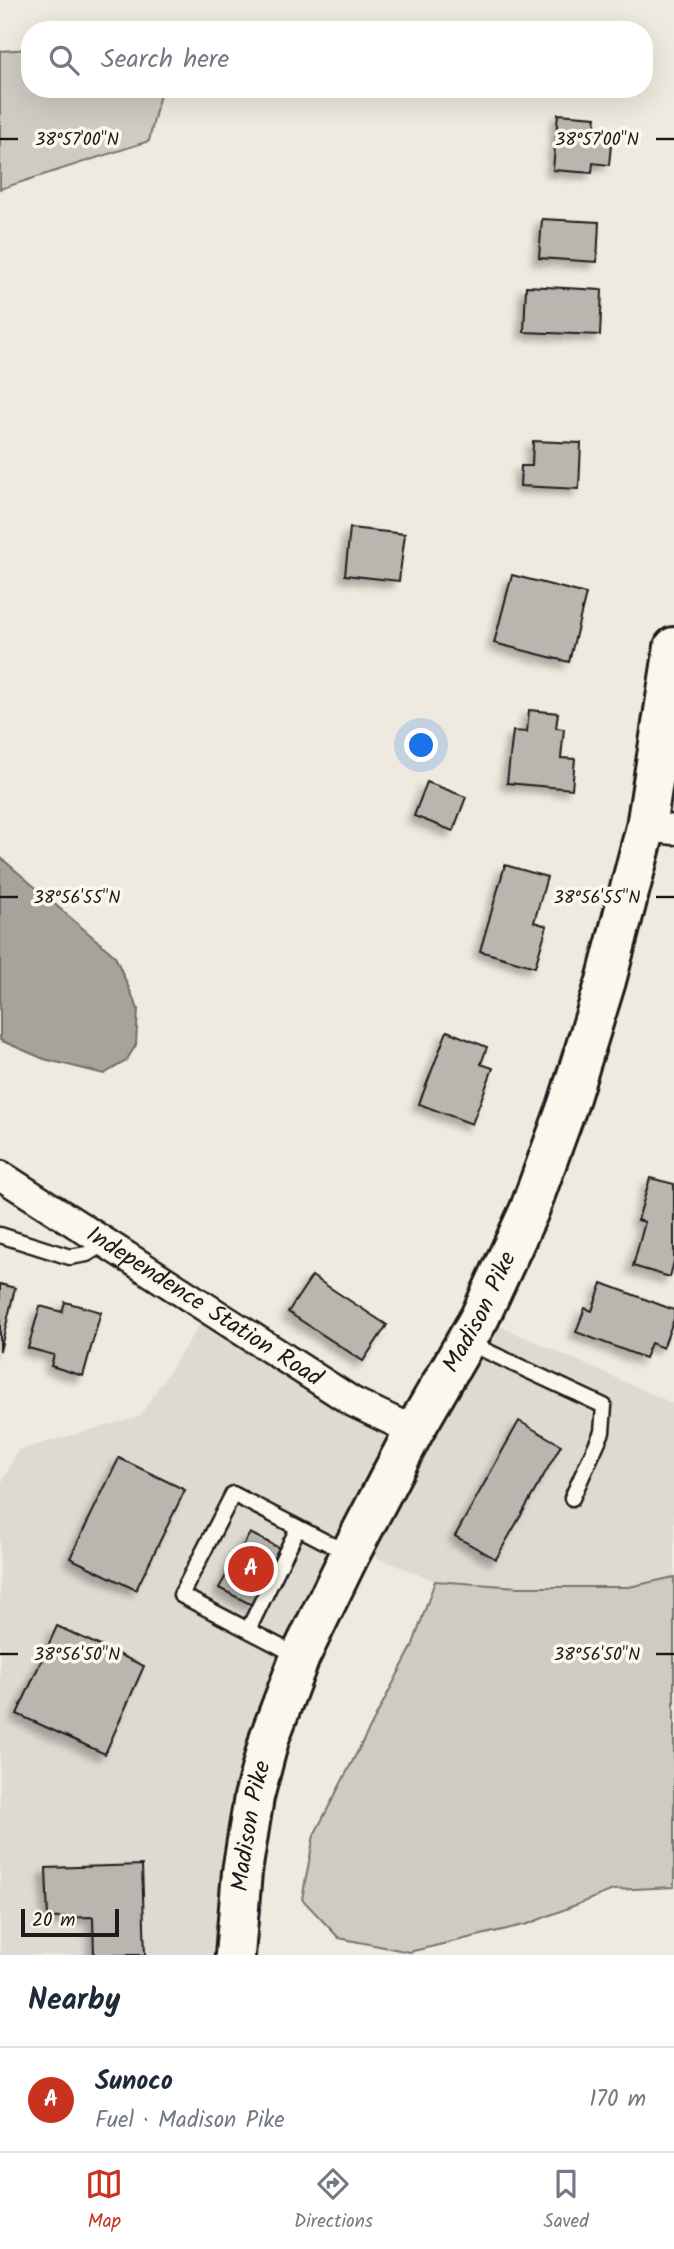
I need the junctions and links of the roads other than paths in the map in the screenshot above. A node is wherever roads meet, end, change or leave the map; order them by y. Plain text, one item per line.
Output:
1 (674, 647) edge
2 (660, 829) edge
3 (0, 1175) edge
4 (0, 1235) edge
5 (105, 1243) junction
6 (465, 1342) junction
7 (414, 1431) junction
8 (572, 1498) dead end
9 (298, 1528) junction
10 (350, 1555) junction
11 (248, 1630) junction
12 (300, 1657) junction
13 (235, 1955) edge

1 - 2 main road, Madison Pike
2 - 6 main road, Madison Pike
3 - 5 street, Independence Station Road
4 - 5 lane
5 - 7 street, Independence Station Road
6 - 7 main road, Madison Pike
6 - 8 lane
7 - 10 main road, Madison Pike
9 - 10 lane
9 - 11 lane
9 - 11 lane
10 - 12 main road, Madison Pike
11 - 12 lane
12 - 13 main road, Madison Pike

